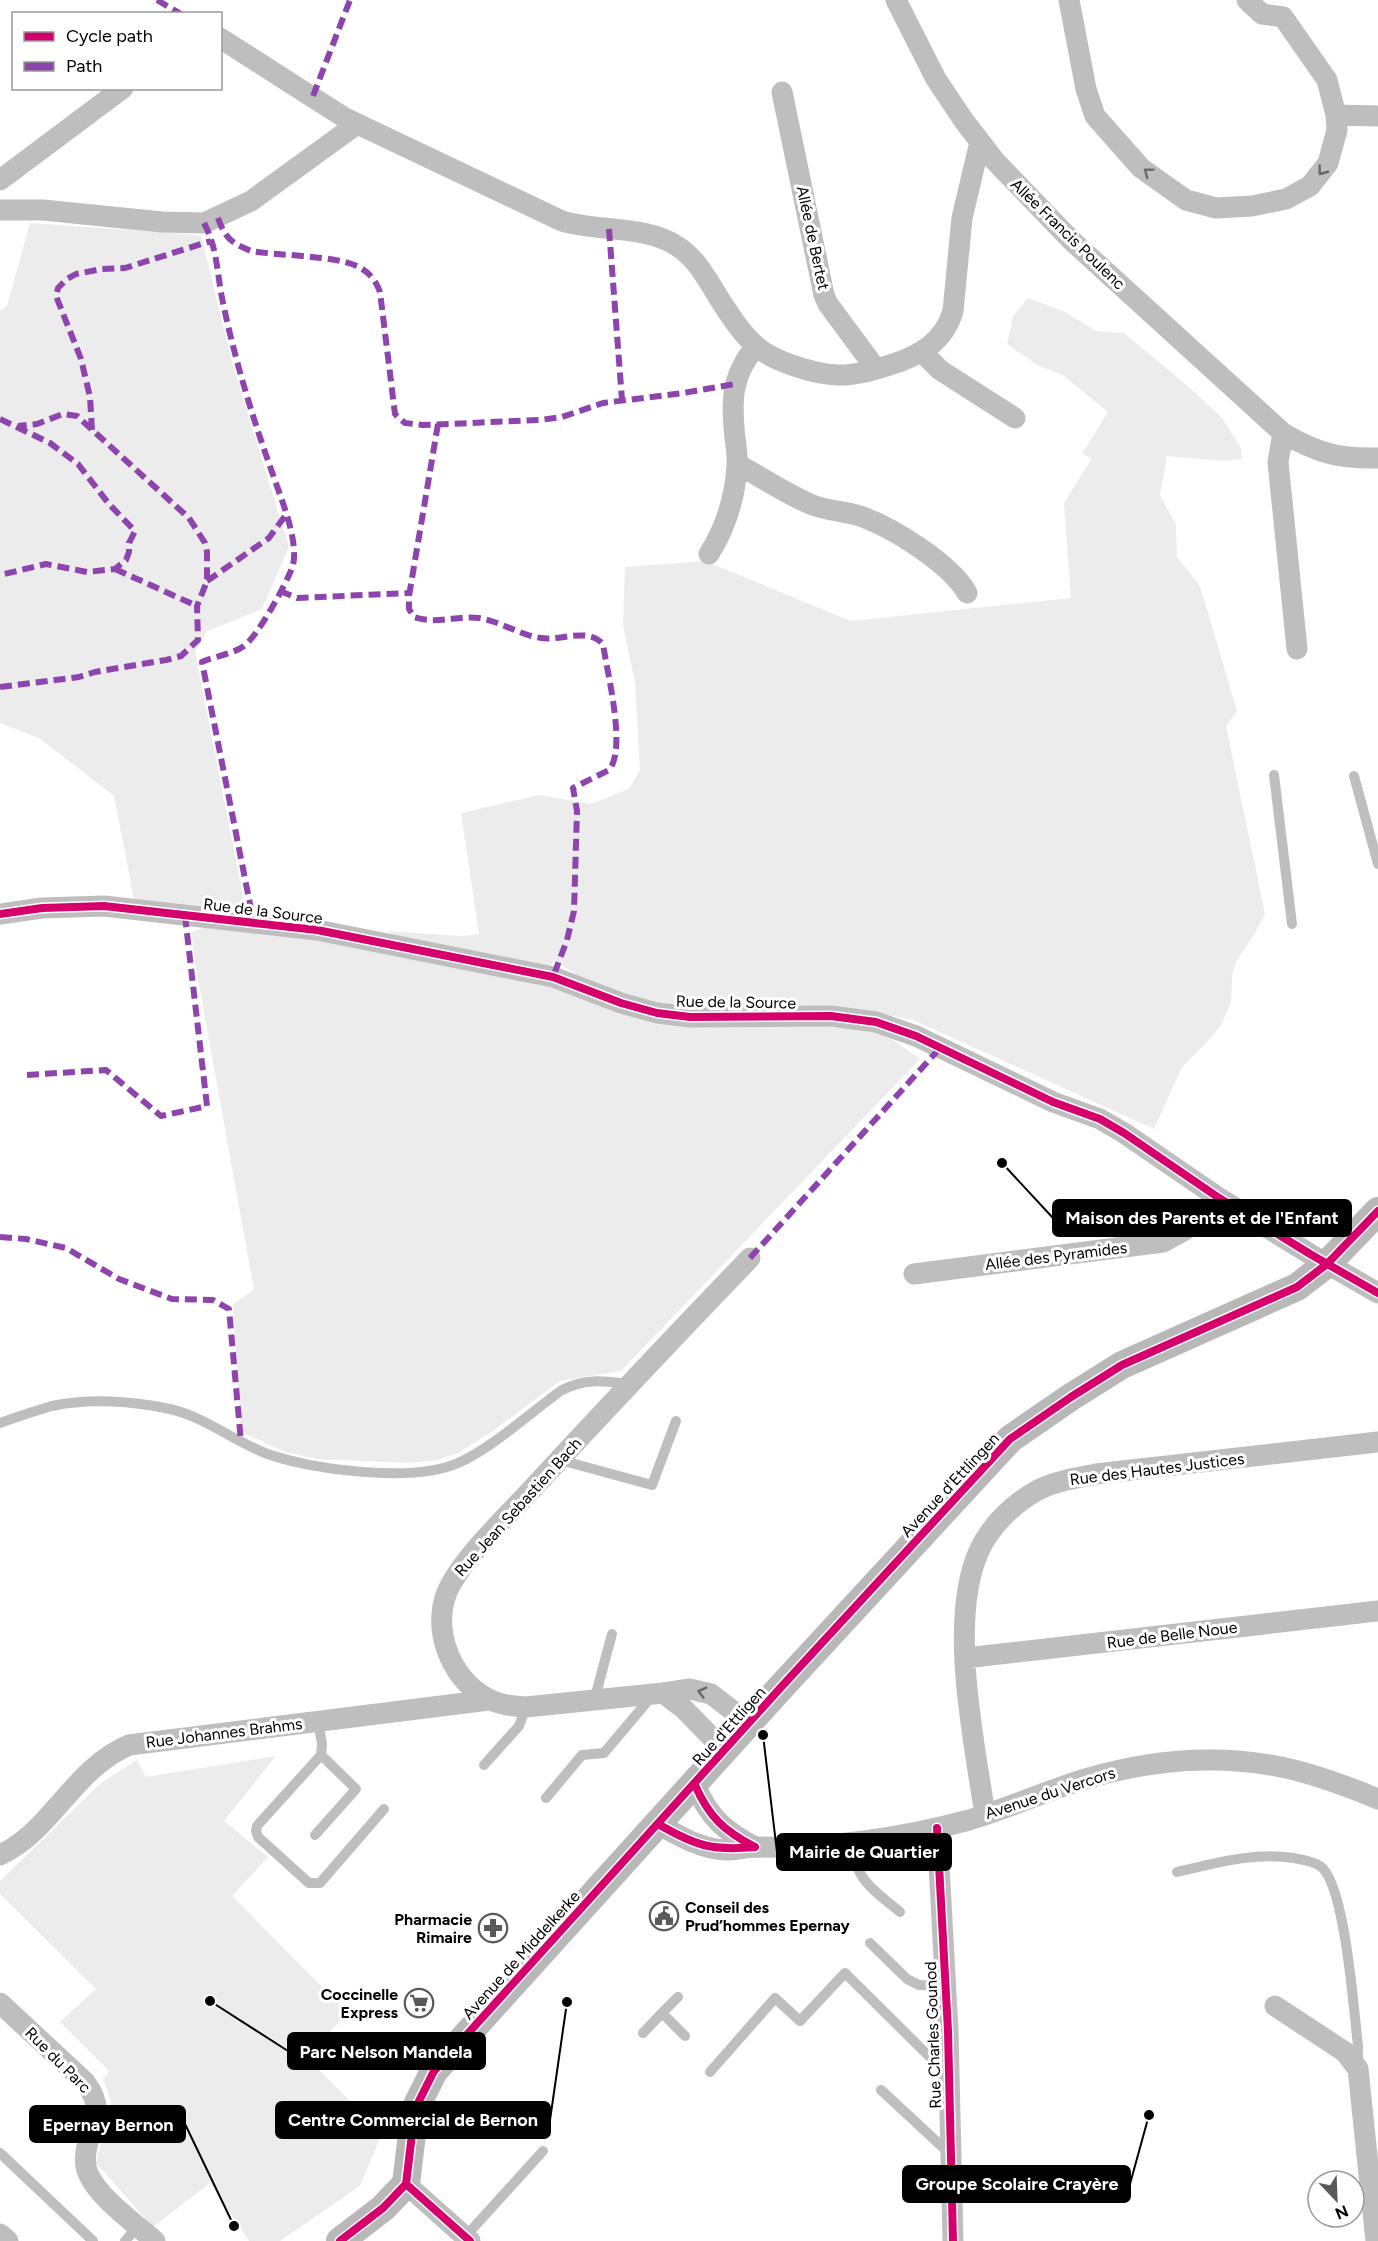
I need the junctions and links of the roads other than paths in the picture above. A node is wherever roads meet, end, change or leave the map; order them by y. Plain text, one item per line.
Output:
1 (896, 0) edge
2 (1070, 0) edge
3 (1247, 0) edge
4 (1285, 8) edge
5 (222, 39) edge
6 (120, 90) edge
7 (782, 92) dead end
8 (1336, 115) junction
9 (1378, 116) edge
10 (357, 124) junction
11 (980, 142) junction
12 (0, 180) edge
13 (0, 210) edge
14 (756, 346) junction
15 (922, 352) junction
16 (876, 369) junction
17 (1015, 418) dead end
18 (1283, 433) junction
19 (1378, 458) edge
20 (737, 464) junction
21 (709, 554) dead end
22 (968, 593) dead end
23 (1297, 649) dead end
24 (1274, 775) dead end
25 (1354, 776) dead end
26 (1378, 864) edge
27 (0, 914) edge
28 (1292, 924) dead end
29 (1219, 1198) junction
30 (1378, 1211) edge
31 (750, 1258) dead end
32 (1327, 1264) junction
33 (914, 1274) dead end
34 (1378, 1293) edge
35 (628, 1384) junction
36 (676, 1421) dead end
37 (0, 1423) edge
38 (1378, 1442) edge
39 (559, 1460) junction
40 (1378, 1611) edge
41 (612, 1634) dead end
42 (965, 1658) junction
43 (783, 1685) joint
44 (659, 1694) junction
45 (489, 1700) junction
46 (593, 1701) junction
47 (526, 1707) junction
48 (318, 1721) junction
49 (750, 1724) junction
50 (725, 1751) junction
51 (321, 1755) junction
52 (484, 1765) dead end
53 (695, 1785) junction
54 (546, 1798) dead end
55 (1378, 1799) edge
56 (384, 1809) dead end
57 (985, 1814) junction
58 (658, 1824) junction
59 (937, 1828) junction
60 (315, 1834) dead end
61 (849, 1842) junction
62 (755, 1847) junction
63 (0, 1855) edge
64 (1177, 1872) dead end
65 (900, 1912) dead end
66 (870, 1943) dead end
67 (946, 1986) junction
68 (678, 1997) dead end
69 (0, 2003) edge
70 (1275, 2006) dead end
71 (662, 2013) junction
72 (643, 2033) dead end
73 (685, 2036) dead end
74 (1358, 2069) junction
75 (710, 2072) dead end
76 (949, 2076) junction
77 (881, 2090) dead end
78 (543, 2151) dead end
79 (0, 2152) edge
80 (950, 2154) junction
81 (406, 2184) junction
82 (131, 2233) edge
83 (0, 2234) edge
84 (467, 2239) edge
85 (8, 2241) edge
86 (93, 2241) edge
87 (155, 2241) edge
88 (340, 2241) edge
89 (953, 2241) edge
90 (1376, 2241) edge

1 - 11 street, Allée Francis Poulenc
8 -> 2 street
3 - 4 street
4 - 8 street
5 - 10 street
6 - 12 street
7 - 16 street, Allée de Bertet
8 - 9 street
10 - 13 street
10 - 14 street
11 - 15 street
11 - 18 street, Allée Francis Poulenc
14 - 16 street
14 - 20 street
15 - 16 street
15 - 17 street
18 - 19 street, Allée Francis Poulenc
18 - 23 street
20 - 21 street
20 - 22 street
24 - 28 lane
25 - 26 lane
27 - 29 street, Rue de la Source
29 - 32 street, Rue de la Source
29 - 33 street, Allée des Pyramides
30 - 32 street, Avenue d'Ettlingen
31 - 35 street, Rue Jean Sebastien Bach
32 - 34 street, Rue de la Source
32 - 43 street, Avenue d'Ettlingen
35 - 37 lane
35 - 39 street, Rue Jean Sebastien Bach
36 - 39 lane
38 - 42 street, Rue des Hautes Justices
39 - 45 street, Rue Jean Sebastien Bach
40 - 42 street, Rue de Belle Noue
41 - 46 lane
42 - 57 street, Rue des Hautes Justices
43 - 49 street, Rue d'Ettligen
44 - 46 street, Rue Jean Sebastien Bach
49 -> 44 street, Rue Jean Sebastien Bach
44 - 50 street
44 - 54 lane
45 - 47 street, Rue Jean Sebastien Bach
45 - 48 street, Rue Johannes Brahms
46 - 47 street, Rue Jean Sebastien Bach
47 - 52 lane
48 - 51 lane
48 - 63 street, Rue Johannes Brahms
49 - 50 street, Rue d'Ettligen
50 - 53 street, Rue d'Ettligen
51 - 56 lane
51 - 60 lane
53 - 58 street, Avenue de Middelkerke
53 - 62 street, Avenue du Vercors
55 - 57 street, Avenue du Vercors
57 - 59 street, Avenue du Vercors
58 - 62 street, Avenue du Vercors
58 - 81 street, Avenue de Middelkerke
59 - 61 street, Avenue du Vercors
59 - 67 street, Rue Charles Gounod
61 - 62 street, Avenue du Vercors
61 - 65 lane
64 - 74 lane
66 - 67 lane
67 - 76 street, Rue Charles Gounod
68 - 71 lane
69 - 82 street, Rue du Parc
70 - 74 street
71 - 72 lane
71 - 73 lane
74 - 90 street
75 - 76 lane
76 - 80 street, Rue Charles Gounod
77 - 80 lane
78 - 84 lane
79 - 86 lane
80 - 89 street, Rue Charles Gounod
81 - 84 street
81 - 88 street
82 - 87 street, Rue du Parc
83 - 85 street

